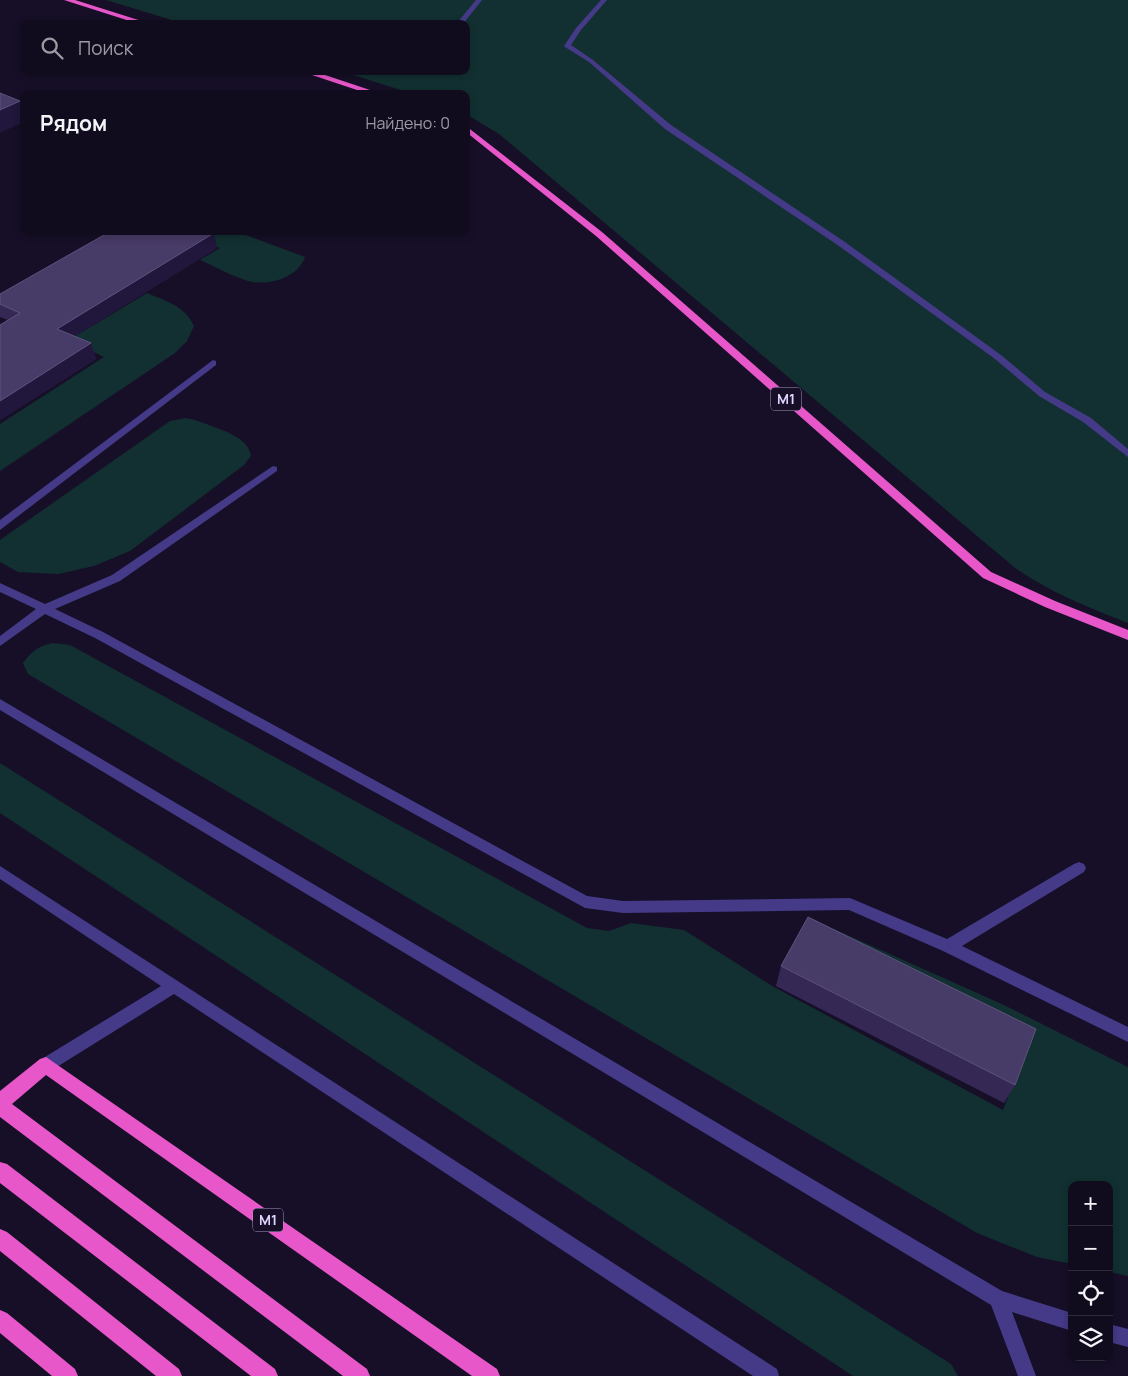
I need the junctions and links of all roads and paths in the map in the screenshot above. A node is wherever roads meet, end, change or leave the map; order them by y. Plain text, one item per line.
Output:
1 (68, 0) edge
2 (479, 0) edge
3 (604, 0) edge
4 (135, 20) edge
5 (462, 20) edge
6 (317, 75) edge
7 (365, 90) edge
8 (470, 131) edge
9 (212, 363) dead end
10 (1128, 454) edge
11 (274, 470) dead end
12 (0, 526) edge
13 (0, 587) edge
14 (44, 608) junction
15 (1128, 635) edge
16 (0, 642) edge
17 (0, 704) edge
18 (1079, 868) dead end
19 (0, 872) edge
20 (948, 946) junction
21 (174, 986) junction
22 (1128, 1035) edge
23 (46, 1065) junction
24 (0, 1104) edge
25 (0, 1171) edge
26 (0, 1238) edge
27 (998, 1299) junction
28 (0, 1320) edge
29 (1068, 1321) edge
30 (1113, 1334) edge
31 (1128, 1338) edge
32 (68, 1376) edge
33 (172, 1376) edge
34 (268, 1376) edge
35 (360, 1376) edge
36 (490, 1376) edge
37 (770, 1376) edge
38 (1027, 1376) edge

1 - 4 highway
2 - 5 lane
3 - 10 lane
6 - 7 highway
8 - 15 highway, М1
9 - 12 lane
11 - 14 lane
13 - 14 lane
14 - 16 lane
14 - 20 lane
17 - 27 lane
18 - 20 lane
19 - 21 lane
20 - 22 lane
21 - 23 lane
21 - 37 lane
23 - 24 highway
23 - 36 highway, М1
24 - 35 highway
25 - 34 highway
26 - 33 highway
27 - 29 lane
27 - 38 lane
28 - 32 highway
30 - 31 lane

